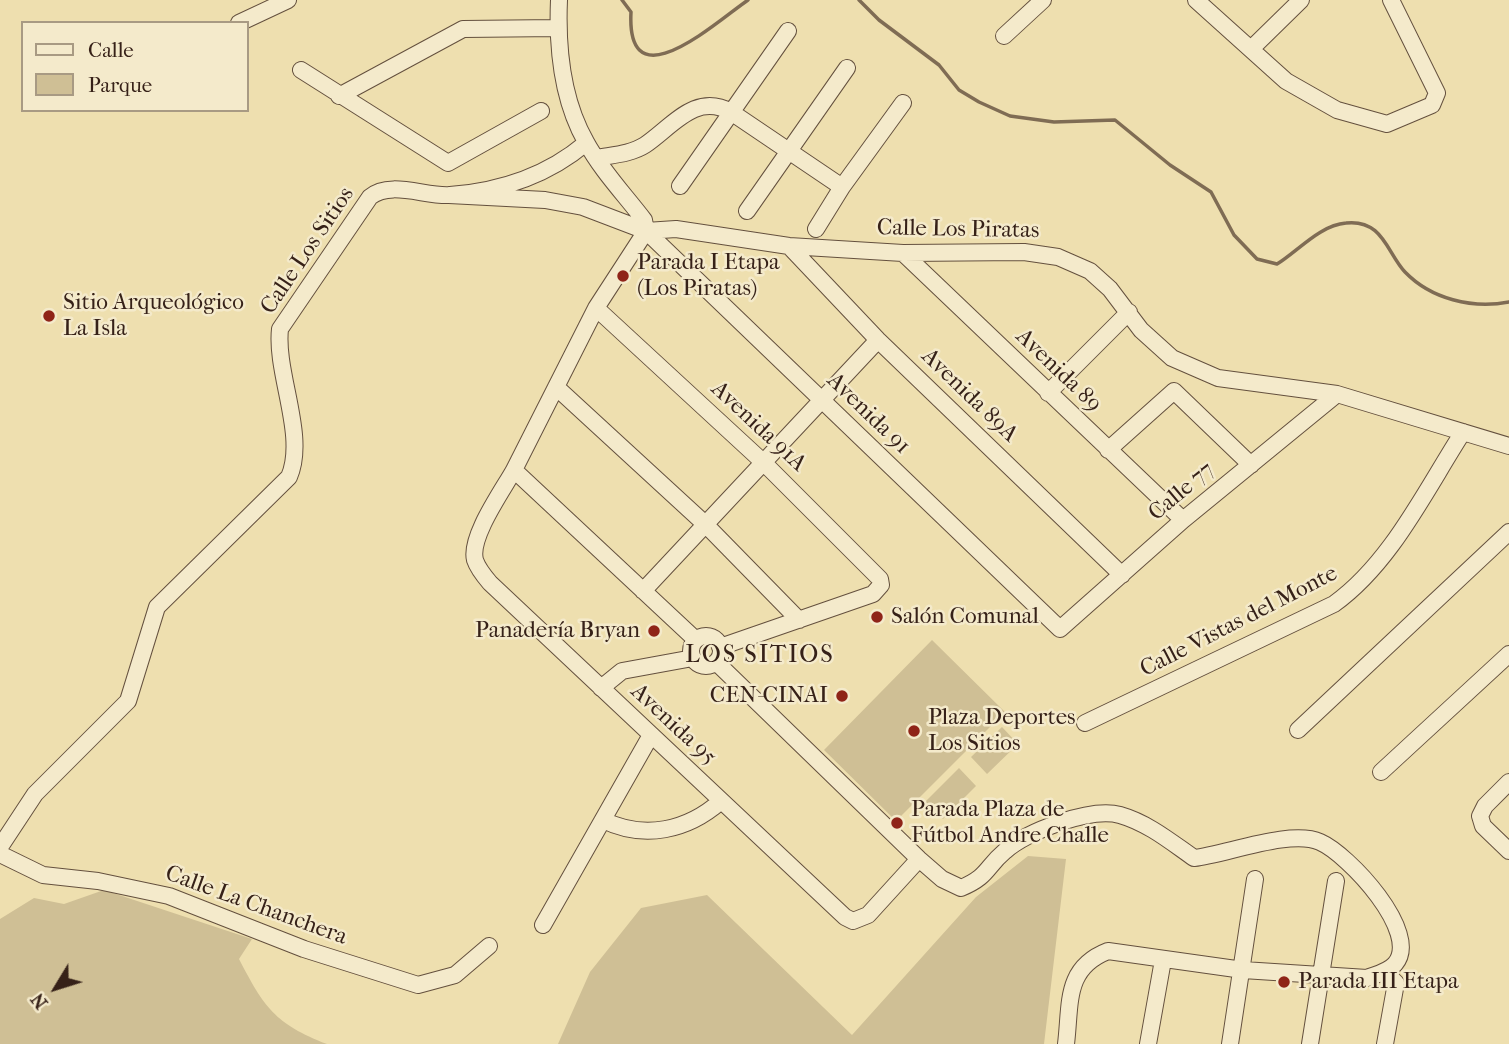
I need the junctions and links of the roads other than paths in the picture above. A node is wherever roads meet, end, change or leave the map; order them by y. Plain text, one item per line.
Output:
1 (288, 0) edge
2 (559, 0) edge
3 (1043, 0) edge
4 (1196, 0) edge
5 (1301, 0) edge
6 (1391, 0) edge
7 (243, 21) edge
8 (558, 28) junction
9 (788, 31) dead end
10 (1004, 36) dead end
11 (1252, 48) junction
12 (847, 68) dead end
13 (301, 70) dead end
14 (339, 96) junction
15 (903, 103) dead end
16 (541, 111) dead end
17 (731, 112) junction
18 (586, 143) junction
19 (788, 149) junction
20 (597, 158) junction
21 (680, 186) dead end
22 (842, 187) junction
23 (449, 195) junction
24 (747, 211) dead end
25 (816, 229) dead end
26 (646, 231) junction
27 (789, 246) junction
28 (903, 253) junction
29 (596, 308) junction
30 (1129, 313) junction
31 (878, 340) junction
32 (556, 387) junction
33 (1048, 393) junction
34 (1337, 394) junction
35 (821, 401) junction
36 (1463, 432) junction
37 (1509, 446) edge
38 (1108, 450) junction
39 (763, 462) junction
40 (1251, 465) junction
41 (514, 470) junction
42 (1183, 520) junction
43 (705, 524) junction
44 (1509, 532) edge
45 (1122, 575) junction
46 (643, 591) junction
47 (799, 621) junction
48 (1060, 629) joint
49 (695, 640) junction
50 (718, 654) junction
51 (1509, 654) edge
52 (693, 658) junction
53 (601, 688) junction
54 (1085, 723) dead end
55 (1298, 730) dead end
56 (651, 735) junction
57 (1381, 772) dead end
58 (1509, 782) edge
59 (721, 801) junction
60 (603, 820) junction
61 (0, 847) edge
62 (1509, 850) edge
63 (0, 854) edge
64 (919, 859) junction
65 (1255, 879) dead end
66 (1336, 881) dead end
67 (543, 925) dead end
68 (489, 946) dead end
69 (1163, 960) junction
70 (1243, 970) junction
71 (1385, 972) junction
72 (1322, 973) junction
73 (1066, 1044) edge
74 (1148, 1044) edge
75 (1230, 1044) edge
76 (1310, 1044) edge
77 (1385, 1044) edge

1 - 7 street
2 - 8 street
3 - 10 street
4 - 11 street
5 - 11 street
6 - 11 street
8 - 14 street
8 - 18 street
9 - 17 street
12 - 19 street
13 - 14 street
14 - 16 street
15 - 22 street
17 - 19 street
17 - 20 street
17 - 21 street
18 - 20 street
18 - 23 street, Calle Los Sitios
19 - 22 street
19 - 24 street
20 - 26 street
22 - 25 street
23 - 26 street
23 - 61 street, Calle Los Sitios
26 - 27 street, Calle Los Piratas
26 - 29 street, Avenida 95
26 - 35 street, Avenida 91
27 - 28 street, Calle Los Piratas
27 - 31 street, Avenida 89A
28 - 30 street, Calle Los Piratas
28 - 33 street, Avenida 89
29 - 32 street, Avenida 95
29 - 39 street, Avenida 91A
30 - 33 street
30 - 34 street, Calle Los Piratas
31 - 35 street
31 - 45 street, Avenida 89A
32 - 41 street, Avenida 95
32 - 43 street
33 - 38 street, Avenida 89
34 - 36 street, Calle Los Piratas
34 - 40 street, Calle 77
35 - 39 street
35 - 48 street, Avenida 91
36 - 37 street, Calle Los Piratas
36 - 54 street, Calle Vistas del Monte
38 - 40 street
38 - 42 street, Avenida 89
39 - 43 street
39 - 47 street, Avenida 91A
40 - 42 street, Calle 77
41 - 46 street
41 - 53 street, Avenida 95
42 - 45 street, Calle 77
43 - 46 street
43 - 47 street
44 - 55 street
45 - 48 street, Calle 77
46 - 49 street
47 - 50 street
49 - 50 street
49 - 52 street
50 - 52 street
50 - 64 street
51 - 57 street
52 - 53 street
53 - 56 street, Avenida 95
56 - 59 street, Avenida 95
56 - 60 street
58 - 62 street
59 - 60 street
59 - 64 street, Avenida 95
60 - 67 street
63 - 68 street, Calle La Chanchera
64 - 71 street
65 - 70 street
66 - 72 street
69 - 70 street
69 - 73 street
69 - 74 street
70 - 72 street
70 - 75 street
71 - 72 street
71 - 77 street
72 - 76 street

